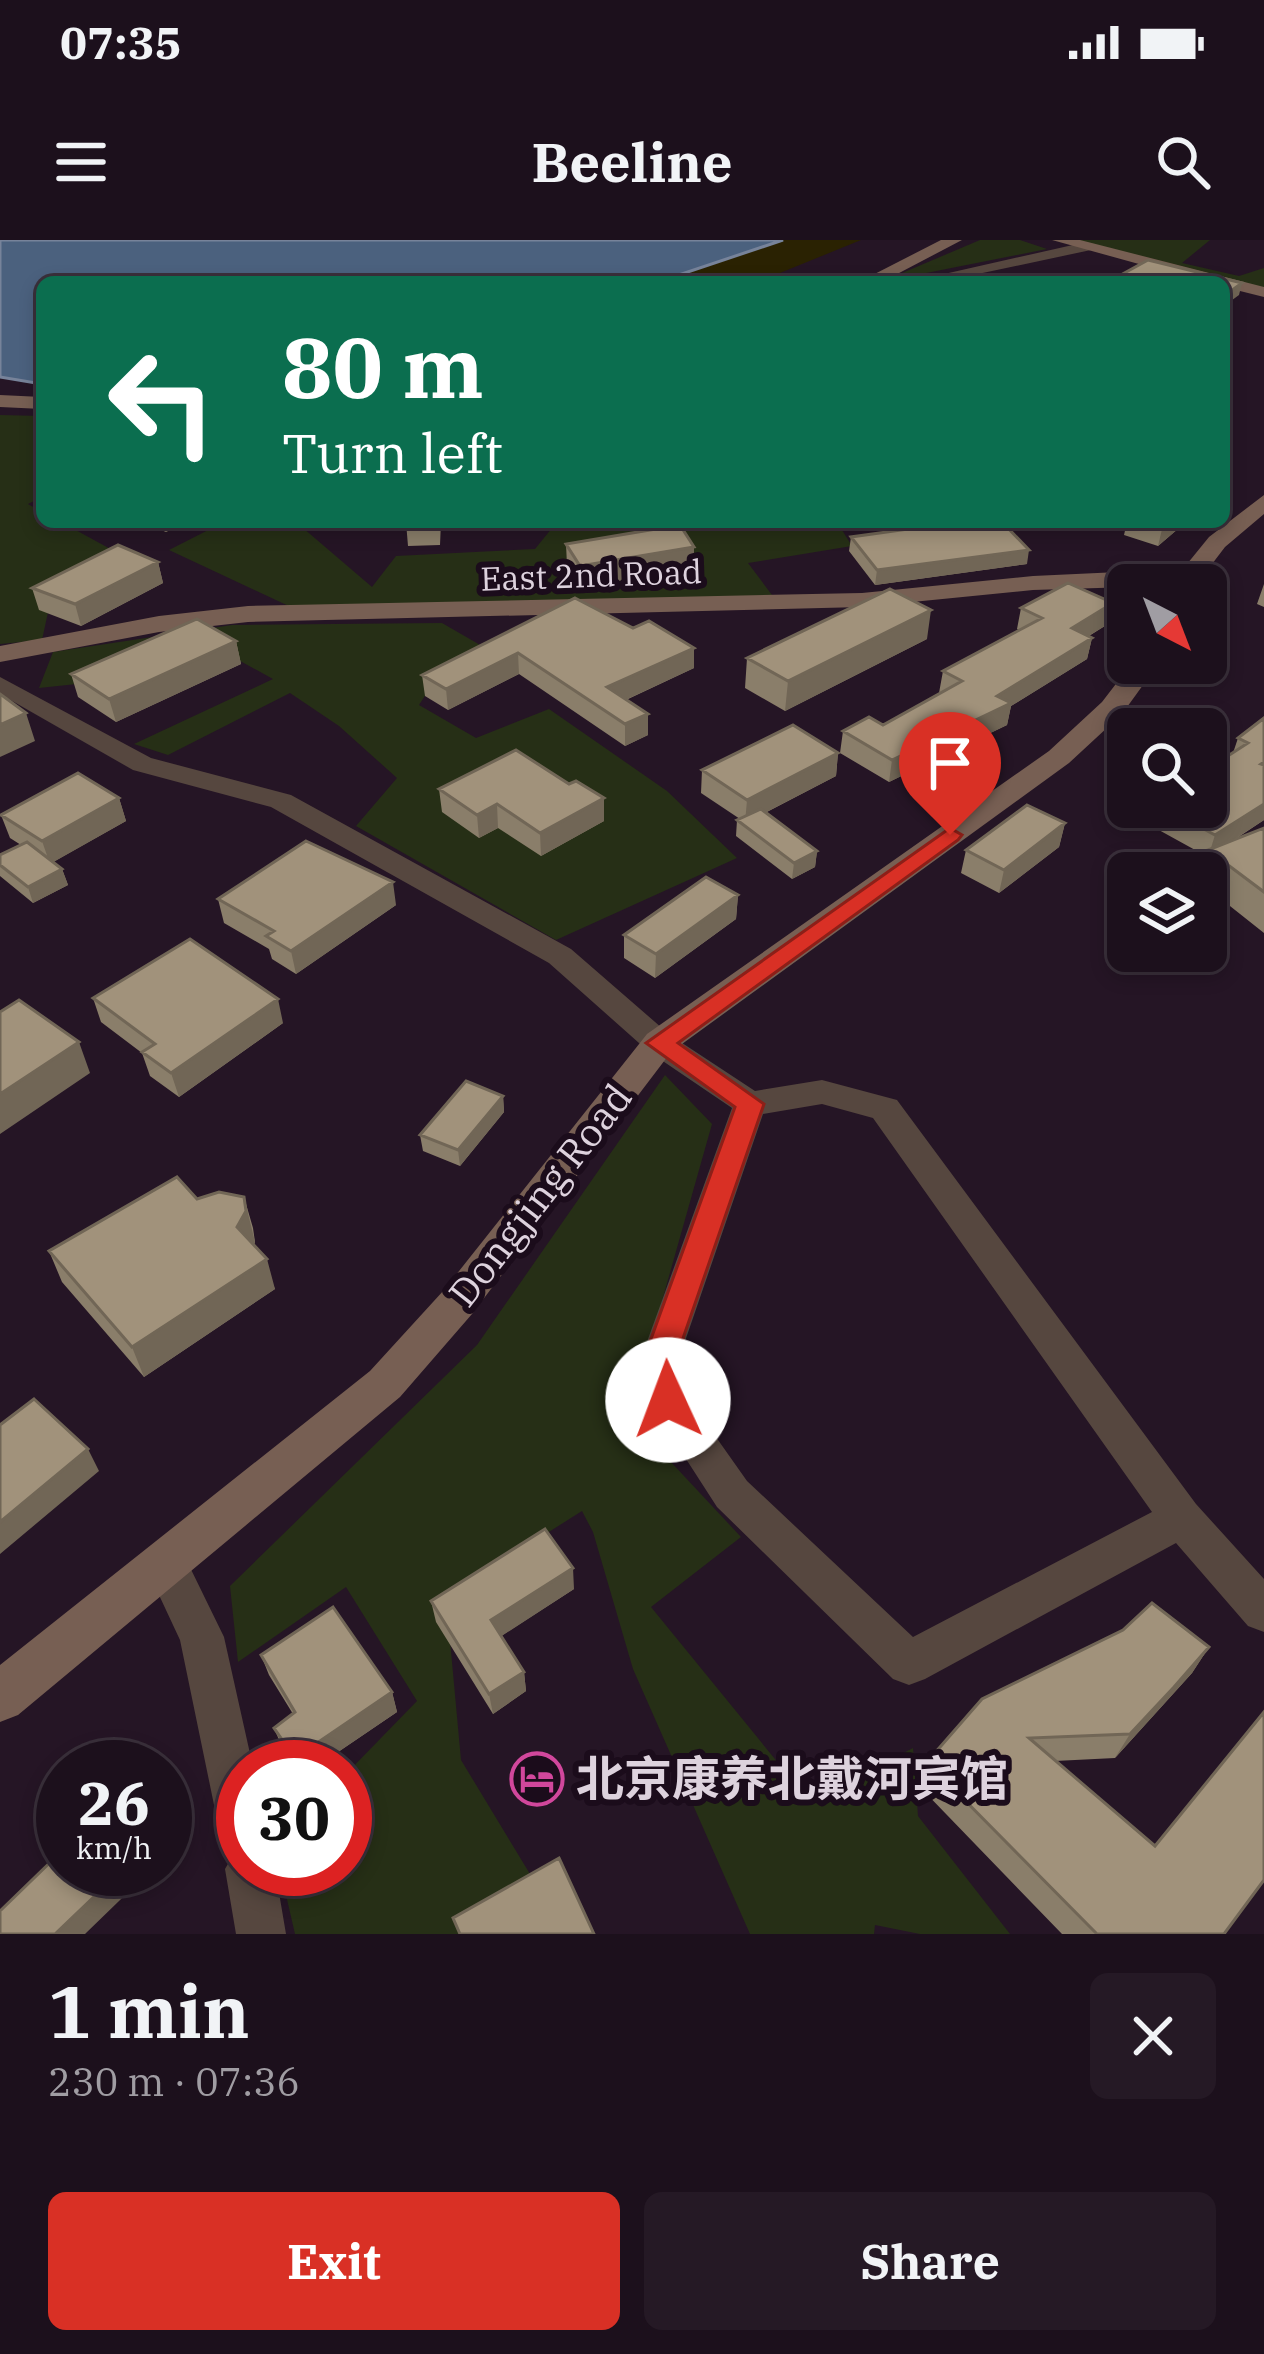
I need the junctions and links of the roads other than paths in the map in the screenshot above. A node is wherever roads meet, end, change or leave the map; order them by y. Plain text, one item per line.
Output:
1 (954, 240) edge
2 (1060, 240) edge
3 (1086, 247) junction
4 (880, 276) edge
5 (946, 276) edge
6 (1201, 276) edge
7 (1230, 283) edge
8 (1264, 292) edge
9 (0, 401) edge
10 (36, 403) edge
11 (1264, 502) edge
12 (1198, 564) edge
13 (1107, 585) edge
14 (0, 655) edge
15 (0, 684) edge
16 (1130, 684) edge
17 (659, 1043) junction
18 (750, 1104) junction
19 (1181, 1518) junction
20 (167, 1565) junction
21 (1264, 1611) edge
22 (0, 1697) edge
23 (224, 1740) edge
24 (255, 1896) edge
25 (262, 1934) edge

1 - 4 main road
2 - 3 main road
3 - 5 street
3 - 6 main road
7 - 8 main road
9 - 10 main road
11 - 12 main road
13 - 14 main road, East 2nd Road
15 - 17 street
16 - 17 main road, Dongjing Road
17 - 18 street
17 - 20 main road, Dongjing Road
18 - 19 street
18 - 19 street
19 - 21 street
20 - 22 main road, Dongjing Road
20 - 23 street
24 - 25 street

